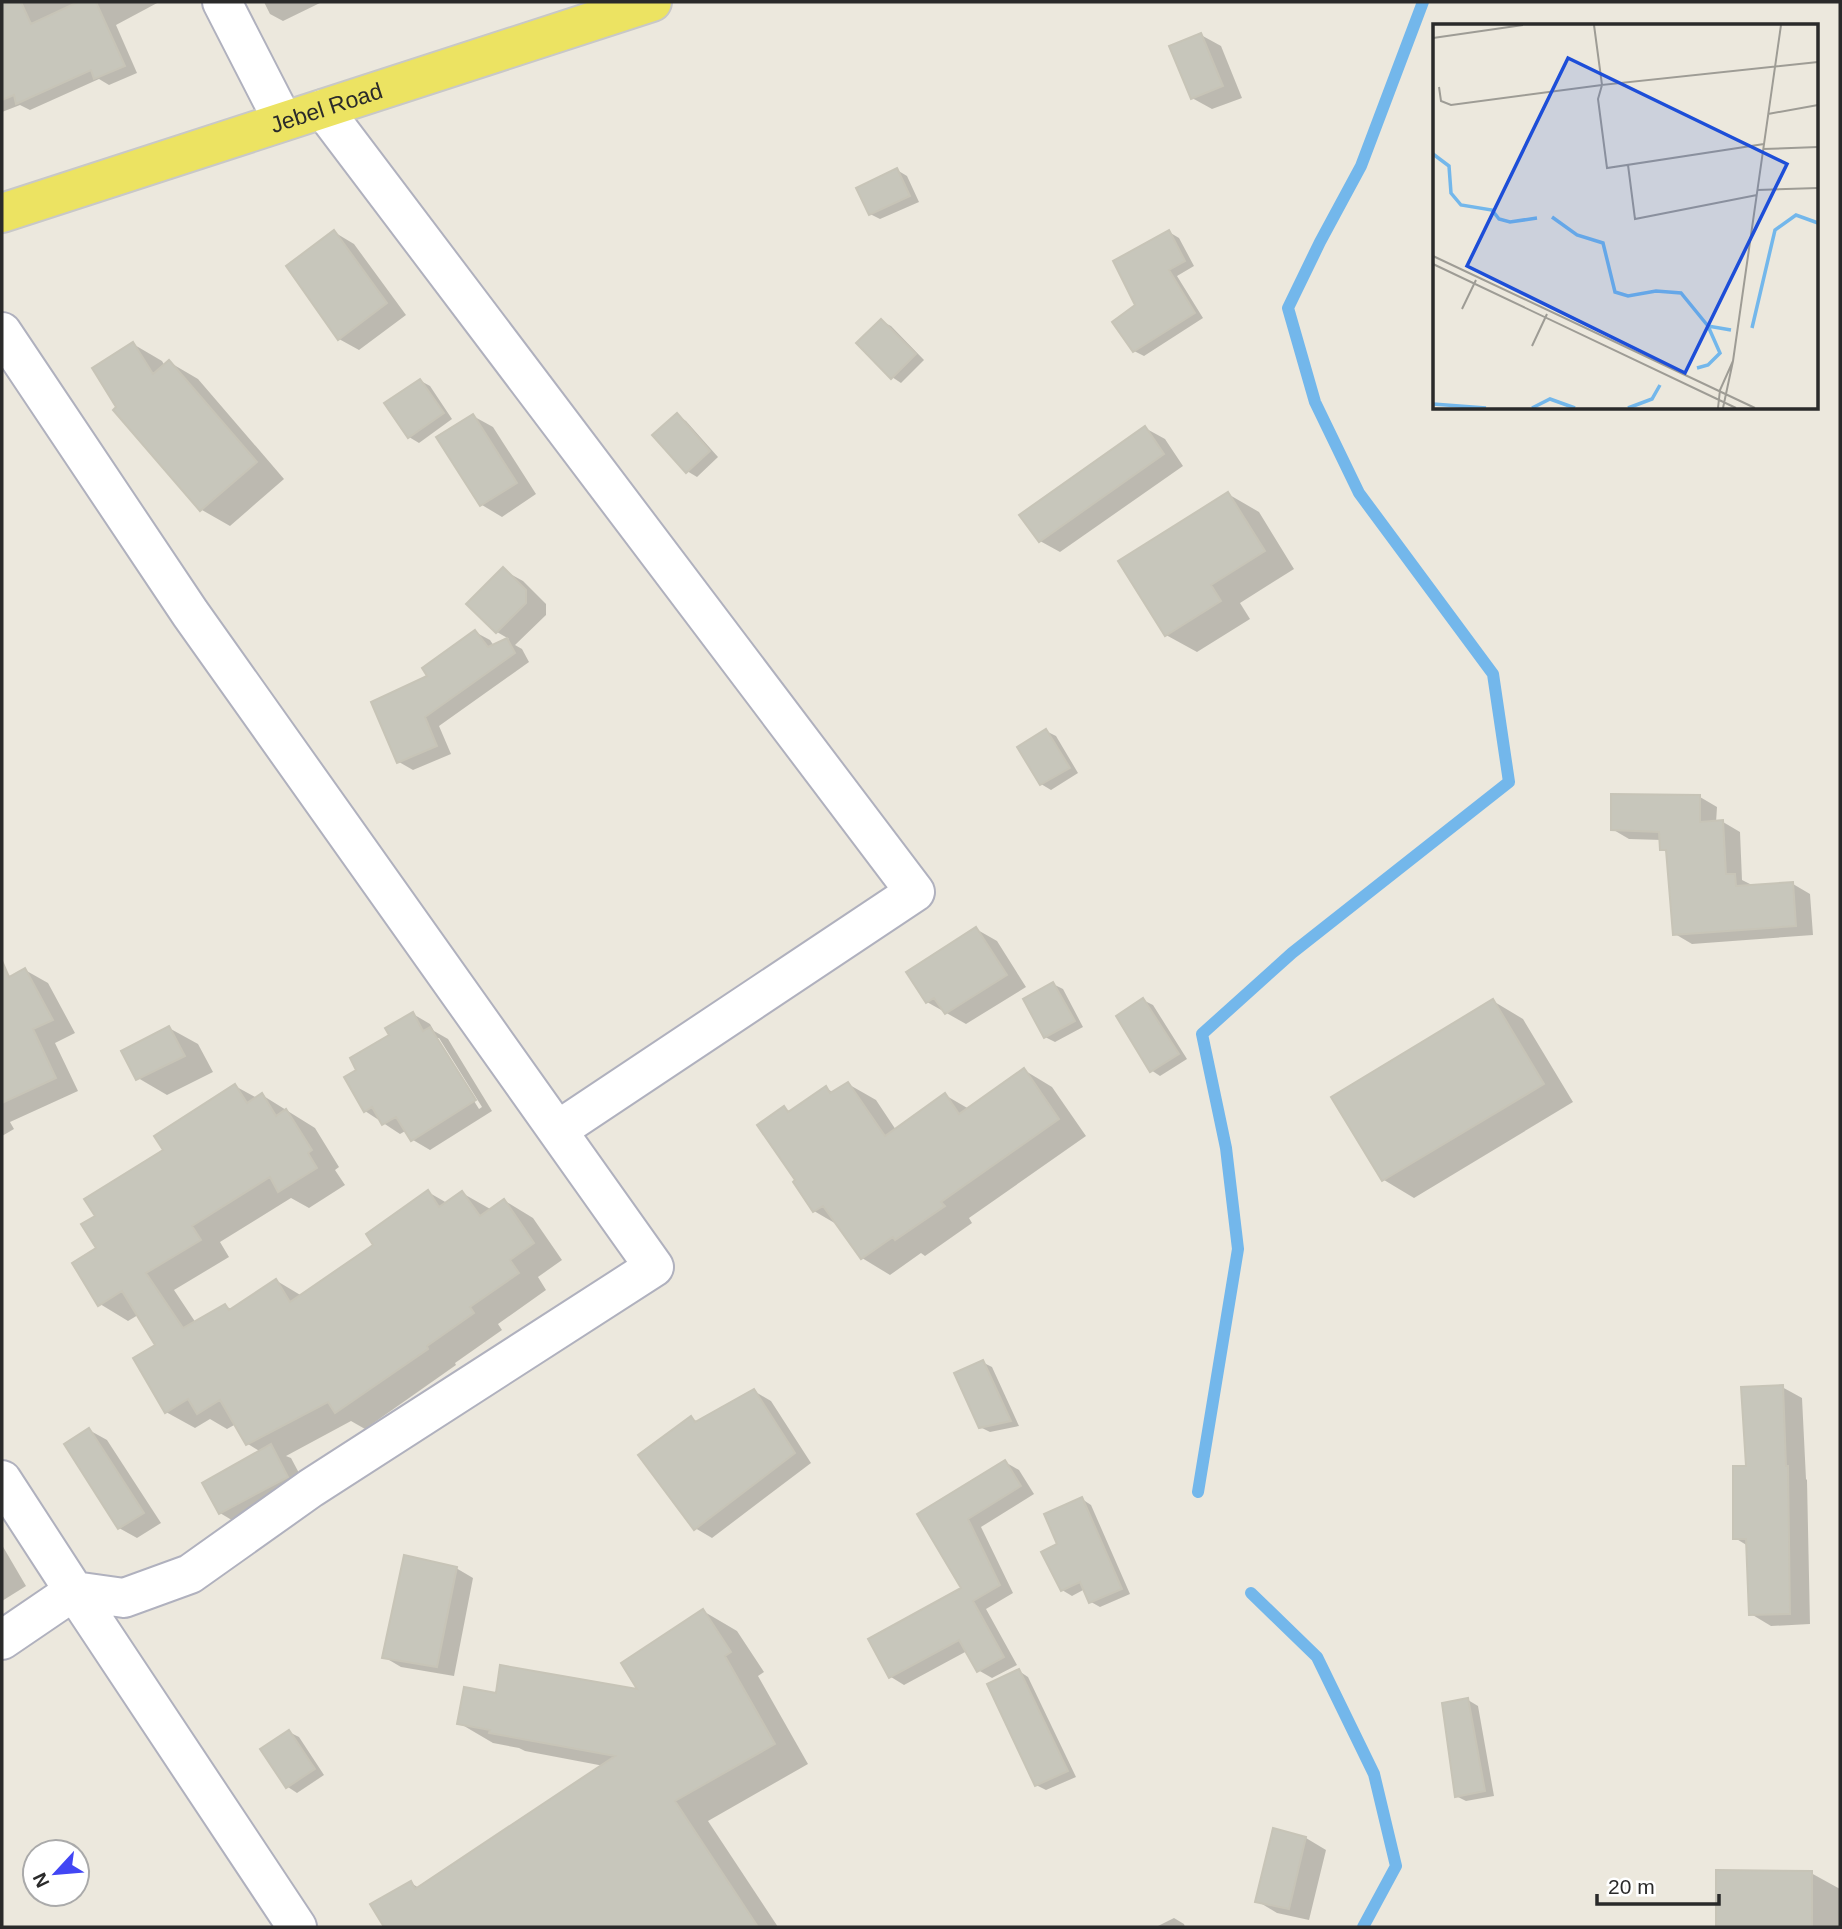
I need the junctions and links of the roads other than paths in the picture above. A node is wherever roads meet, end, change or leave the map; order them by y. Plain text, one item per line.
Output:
1 (222, 2) edge
2 (652, 2) edge
3 (323, 109) junction
4 (283, 121) junction
5 (2, 213) edge
6 (2, 332) edge
7 (558, 1130) junction
8 (2, 1480) edge
9 (74, 1591) junction
10 (2, 1640) edge
11 (297, 1927) edge

1 - 4 street
2 - 3 main road, Jebel Road
3 - 4 main road, Jebel Road
3 - 7 street
4 - 5 main road, Jebel Road
6 - 7 street
7 - 9 street
8 - 9 street
9 - 10 street
9 - 11 street

